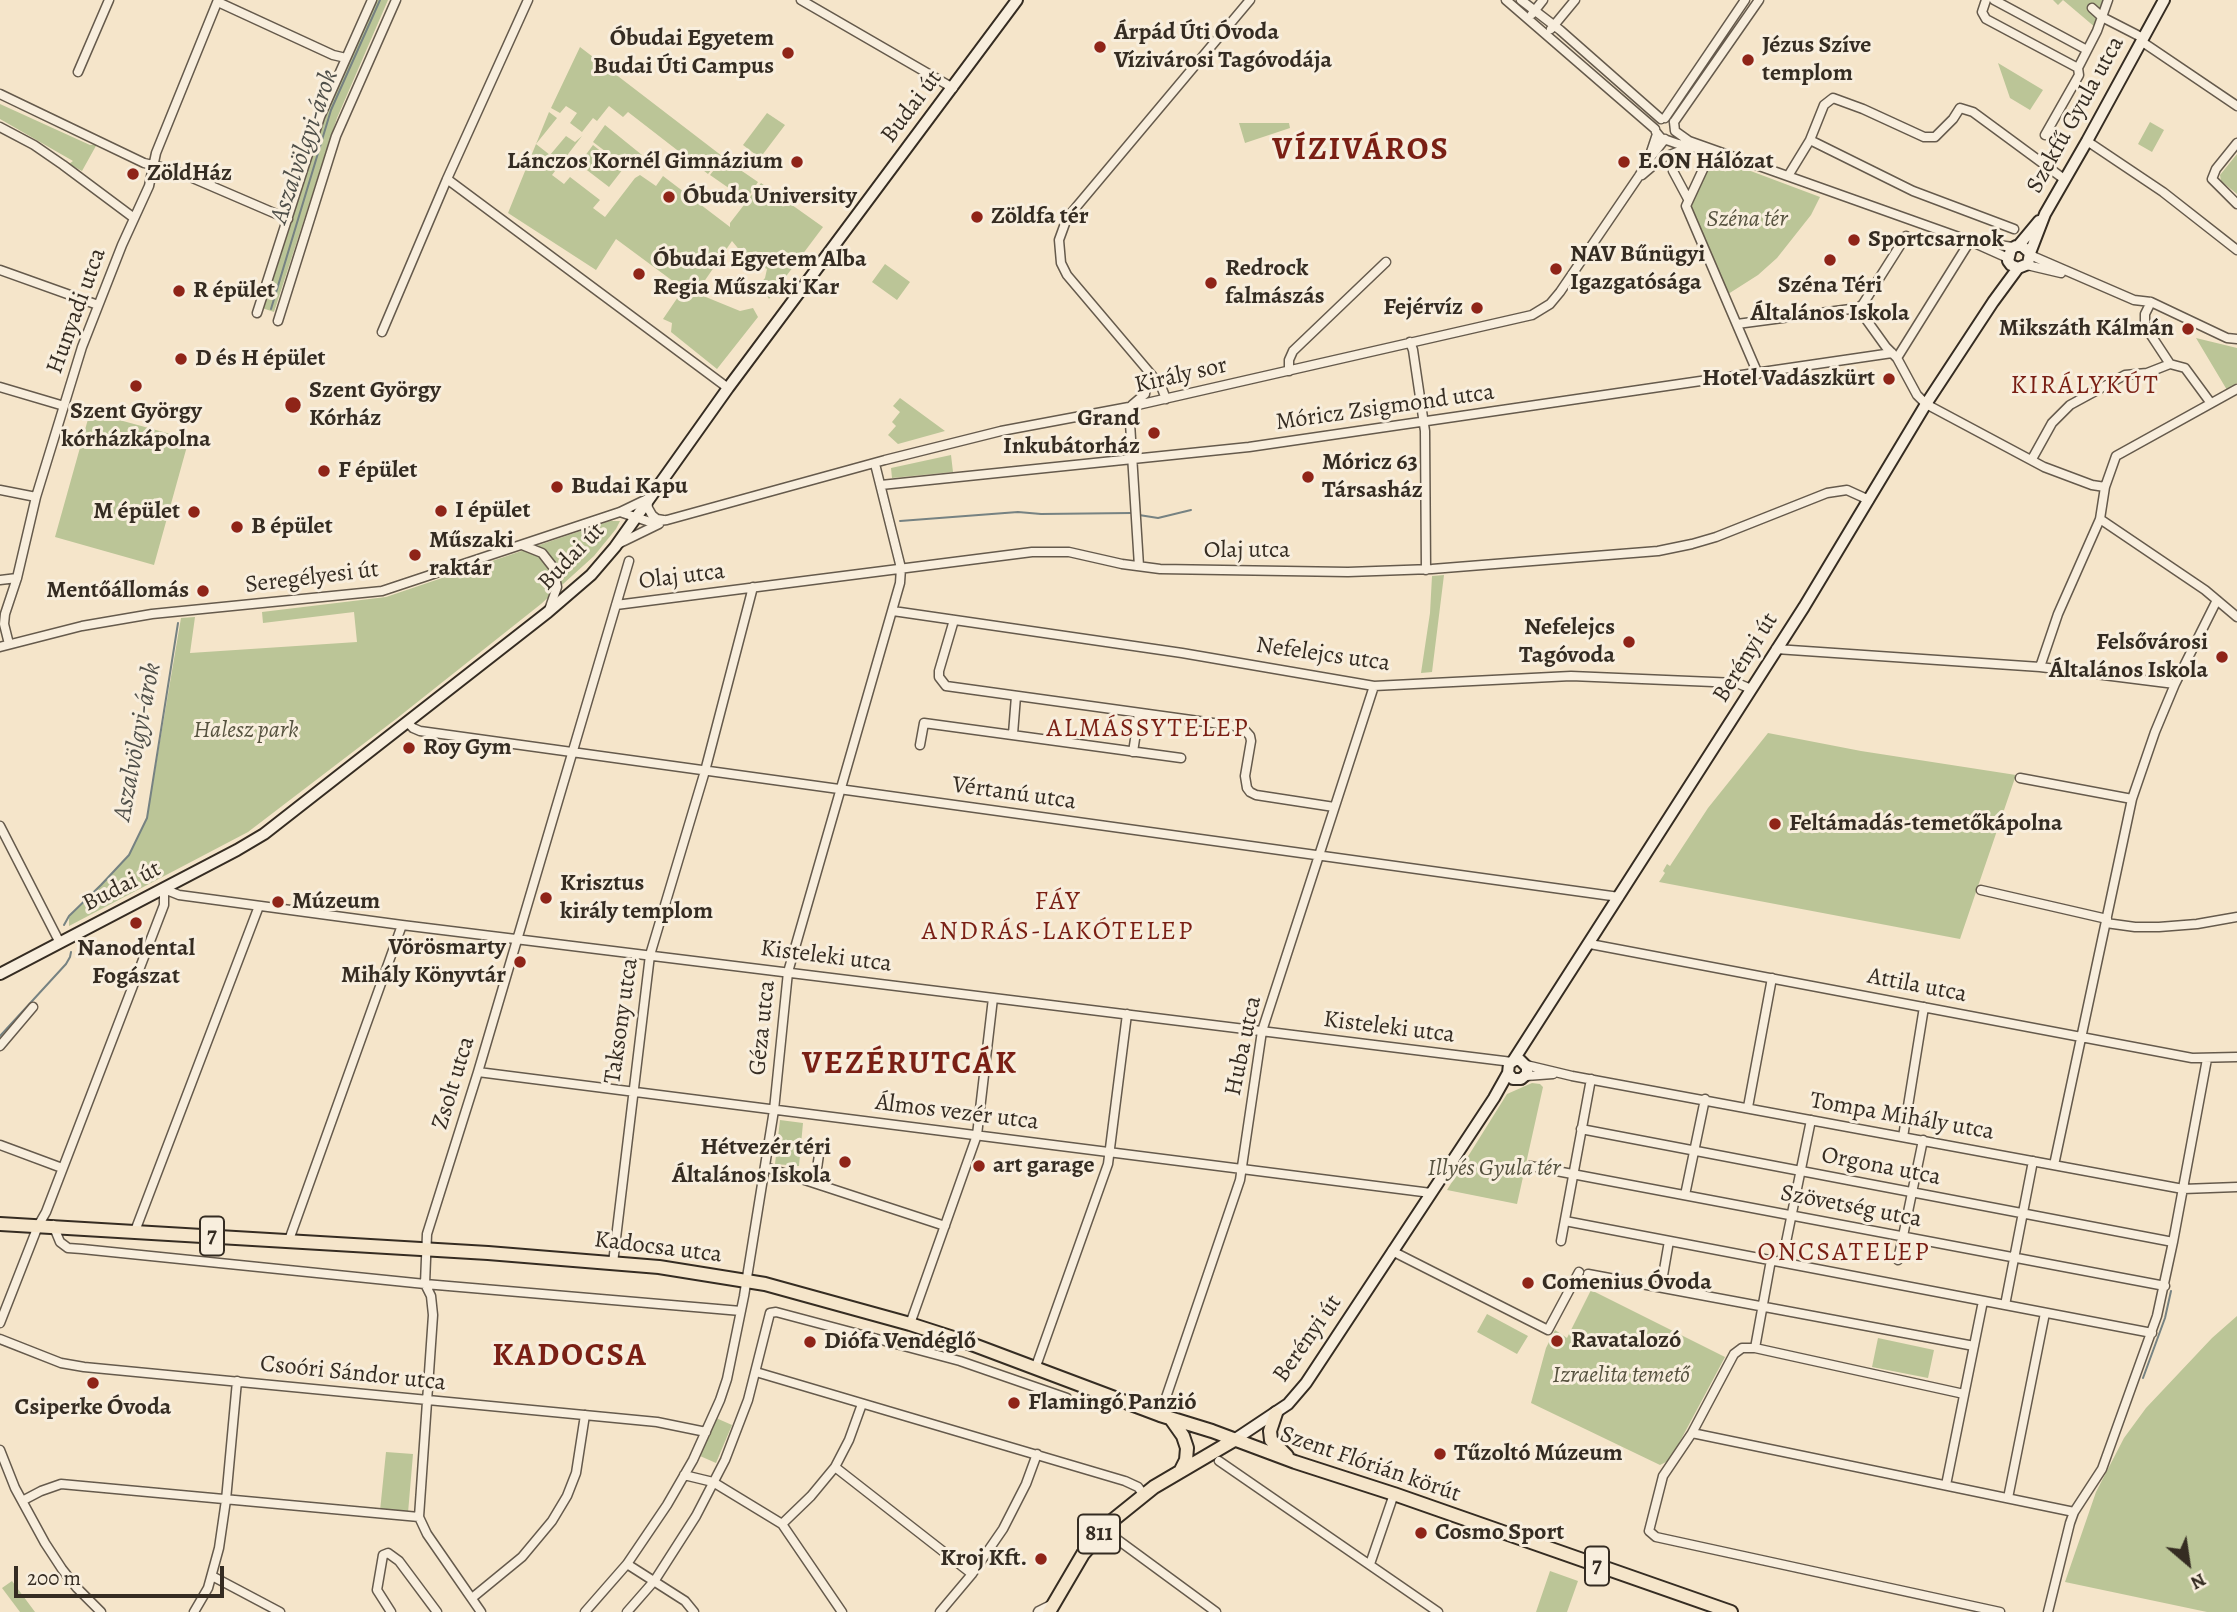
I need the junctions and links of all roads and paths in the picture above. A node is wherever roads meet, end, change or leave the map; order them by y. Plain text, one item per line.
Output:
1 (109, 0) edge
2 (372, 0) edge
3 (396, 0) edge
4 (528, 0) edge
5 (801, 0) edge
6 (1017, 0) edge
7 (1250, 0) edge
8 (1506, 0) edge
9 (1521, 0) edge
10 (1544, 0) edge
11 (1574, 0) edge
12 (1745, 0) edge
13 (1759, 0) edge
14 (1986, 0) edge
15 (1994, 0) edge
16 (2108, 0) edge
17 (2164, 0) edge
18 (218, 1) edge
19 (2092, 8) dead end
20 (1534, 11) junction
21 (2102, 17) junction
22 (1528, 19) junction
23 (1553, 26) junction
24 (1546, 34) junction
25 (2142, 40) junction
26 (2087, 50) junction
27 (346, 58) junction
28 (2078, 68) junction
29 (78, 72) dead end
30 (941, 81) junction
31 (953, 88) junction
32 (0, 94) edge
33 (943, 101) junction
34 (2237, 106) edge
35 (1669, 123) junction
36 (0, 127) edge
37 (1659, 134) junction
38 (2045, 135) dead end
39 (1810, 140) junction
40 (2087, 141) junction
41 (2237, 144) edge
42 (1688, 148) junction
43 (1712, 150) junction
44 (152, 166) junction
45 (1673, 171) dead end
46 (1639, 176) junction
47 (1788, 176) junction
48 (447, 179) junction
49 (2064, 179) junction
50 (1688, 199) junction
51 (2237, 204) edge
52 (134, 218) junction
53 (288, 219) junction
54 (2014, 229) dead end
55 (1906, 236) dead end
56 (1970, 241) junction
57 (2237, 250) edge
58 (2019, 257) junction
59 (1386, 262) dead end
60 (0, 270) edge
61 (2151, 302) junction
62 (98, 305) junction
63 (1858, 308) junction
64 (257, 313) dead end
65 (278, 321) dead end
66 (1737, 324) junction
67 (382, 332) dead end
68 (2237, 339) edge
69 (1410, 342) junction
70 (1895, 355) junction
71 (2170, 364) junction
72 (1289, 371) junction
73 (1148, 372) junction
74 (1758, 374) junction
75 (0, 387) edge
76 (728, 388) junction
77 (2237, 389) edge
78 (1166, 399) junction
79 (2210, 402) junction
80 (1926, 404) junction
81 (64, 407) junction
82 (1129, 407) junction
83 (1424, 422) junction
84 (1132, 459) junction
85 (2032, 459) junction
86 (876, 464) junction
87 (881, 485) junction
88 (2105, 487) junction
89 (0, 490) edge
90 (36, 497) junction
91 (647, 499) junction
92 (1868, 499) junction
93 (620, 512) junction
94 (635, 516) junction
95 (2100, 519) junction
96 (667, 520) junction
97 (519, 545) junction
98 (615, 547) junction
99 (629, 561) dead end
100 (1139, 566) junction
101 (901, 568) junction
102 (1426, 570) junction
103 (17, 578) junction
104 (0, 580) edge
105 (753, 587) junction
106 (2217, 600) junction
107 (616, 604) junction
108 (892, 611) junction
109 (548, 612) junction
110 (2237, 617) edge
111 (954, 620) junction
112 (4, 645) edge
113 (1776, 649) junction
114 (2040, 667) junction
115 (2175, 684) junction
116 (1374, 686) junction
117 (1751, 690) junction
118 (1016, 696) junction
119 (1139, 713) junction
120 (407, 722) junction
121 (1013, 734) junction
122 (920, 746) dead end
123 (1133, 752) junction
124 (572, 753) junction
125 (1181, 758) dead end
126 (705, 771) junction
127 (2020, 778) dead end
128 (841, 790) junction
129 (2132, 799) junction
130 (1334, 807) junction
131 (0, 826) edge
132 (1319, 856) junction
133 (164, 889) junction
134 (1980, 890) dead end
135 (1619, 897) junction
136 (259, 906) junction
137 (2237, 917) edge
138 (2106, 921) junction
139 (402, 925) junction
140 (517, 939) junction
141 (60, 943) junction
142 (1590, 944) junction
143 (650, 955) junction
144 (788, 972) junction
145 (0, 974) edge
146 (1772, 978) junction
147 (993, 998) junction
148 (33, 1007) dead end
149 (1924, 1007) junction
150 (1127, 1014) junction
151 (1262, 1031) junction
152 (1531, 1035) junction
153 (2080, 1036) junction
154 (0, 1046) edge
155 (2237, 1057) edge
156 (2207, 1059) junction
157 (1510, 1067) junction
158 (1524, 1071) junction
159 (478, 1072) junction
160 (1591, 1079) junction
161 (632, 1091) junction
162 (1494, 1098) junction
163 (1705, 1100) junction
164 (1748, 1107) junction
165 (774, 1110) junction
166 (1811, 1120) junction
167 (1581, 1129) junction
168 (976, 1135) junction
169 (1903, 1137) junction
170 (1923, 1140) junction
171 (0, 1144) edge
172 (820, 1148) dead end
173 (1694, 1151) junction
174 (1110, 1153) junction
175 (2033, 1161) junction
176 (2054, 1165) junction
177 (1531, 1166) dead end
178 (765, 1167) junction
179 (62, 1168) junction
180 (1243, 1168) junction
181 (1801, 1171) junction
182 (1573, 1174) junction
183 (815, 1182) junction
184 (2237, 1187) edge
185 (2183, 1189) junction
186 (1912, 1192) junction
187 (1431, 1193) junction
188 (1685, 1195) junction
189 (2022, 1213) junction
190 (1792, 1216) junction
191 (1565, 1221) junction
192 (0, 1224) edge
193 (53, 1225) junction
194 (38, 1226) junction
195 (945, 1226) junction
196 (135, 1231) junction
197 (1903, 1237) junction
198 (289, 1240) junction
199 (1561, 1241) dead end
200 (1670, 1241) junction
201 (2173, 1242) junction
202 (426, 1249) junction
203 (1392, 1251) junction
204 (2014, 1258) junction
205 (1771, 1260) junction
206 (1898, 1260) dead end
207 (1782, 1262) junction
208 (613, 1263) junction
209 (747, 1281) junction
210 (425, 1284) junction
211 (2165, 1286) junction
212 (1661, 1287) junction
213 (1983, 1301) junction
214 (1762, 1305) junction
215 (2005, 1305) junction
216 (741, 1311) junction
217 (2046, 1313) junction
218 (0, 1323) edge
219 (910, 1324) junction
220 (2152, 1333) junction
221 (0, 1339) edge
222 (1974, 1346) junction
223 (1755, 1348) junction
224 (1035, 1369) junction
225 (756, 1372) junction
226 (237, 1381) junction
227 (1964, 1394) junction
228 (1067, 1398) dead end
229 (428, 1401) junction
230 (862, 1404) junction
231 (1276, 1413) junction
232 (584, 1415) junction
233 (1166, 1417) junction
234 (706, 1433) junction
235 (1692, 1433) junction
236 (1234, 1440) junction
237 (0, 1450) edge
238 (1037, 1454) junction
239 (1219, 1461) dead end
240 (1295, 1462) junction
241 (835, 1467) junction
242 (1181, 1470) junction
243 (684, 1475) junction
244 (713, 1482) junction
245 (1946, 1485) junction
246 (1394, 1494) junction
247 (1143, 1495) junction
248 (2008, 1498) junction
249 (226, 1500) junction
250 (22, 1501) junction
251 (2074, 1512) junction
252 (419, 1517) junction
253 (782, 1524) junction
254 (1103, 1529) junction
255 (627, 1564) junction
256 (1370, 1564) junction
257 (972, 1574) junction
258 (212, 1576) junction
259 (655, 1580) junction
260 (472, 1598) junction
261 (1051, 1609) edge
262 (101, 1612) edge
263 (194, 1612) edge
264 (280, 1612) edge
265 (391, 1612) edge
266 (437, 1612) edge
267 (481, 1612) edge
268 (585, 1612) edge
269 (627, 1612) edge
270 (694, 1612) edge
271 (842, 1612) edge
272 (940, 1612) edge
273 (1039, 1612) edge
274 (1216, 1612) edge
275 (1438, 1612) edge
276 (1731, 1612) edge
277 (2000, 1612) edge
278 (2048, 1612) edge

1 - 29 street
2 - 27 street
3 - 65 street
4 - 48 street
5 - 30 street
6 - 31 main road, Budai út
7 - 73 street
8 - 22 street
9 - 20 street
10 - 20 street
11 - 23 street
12 - 35 street
13 - 35 street
14 - 28 street
15 - 26 street
16 - 21 street
17 - 25 main road, Szekfű Gyula utca
18 - 27 street
18 - 44 street, Hunyadi utca
19 - 21 street
20 - 22 street
20 - 23 street
21 - 25 street
21 - 26 street
22 - 24 street
23 - 24 street
23 - 35 street
24 - 37 street
25 - 34 street
25 - 40 main road, Szekfű Gyula utca
26 - 28 street
27 - 53 street
28 - 38 street
30 - 31 street
30 - 33 street
31 - 33 main road, Budai út
32 - 44 street
33 - 76 main road, Budai út
35 - 37 street
35 - 37 street
35 - 43 street
36 - 52 street
37 - 42 street
37 - 46 street, Király sor
39 - 47 street
39 - 49 street
39 - 54 street
40 - 49 main road, Szekfű Gyula utca
40 - 57 street
41 - 51 street
42 - 43 street
42 - 46 street, Király sor
43 - 47 street
43 - 50 street
44 - 52 street, Hunyadi utca
44 - 53 street
45 - 50 street
46 - 69 street, Király sor
47 - 56 street
48 - 67 street
48 - 76 street
49 - 58 main road, Szekfű Gyula utca
50 - 66 street
52 - 62 street, Hunyadi utca
53 - 64 street
55 - 63 street
56 - 58 street
56 - 70 street
58 - 61 street
58 - 80 main road, Berényi út
59 - 72 street
60 - 62 street
61 - 68 street
61 - 71 street
62 - 81 street, Hunyadi utca
63 - 66 street
63 - 70 street
66 - 74 street
69 - 72 street, Király sor
69 - 83 street
70 - 74 street, Móricz Zsigmond utca
70 - 80 street
71 - 79 street
71 - 85 street
72 - 78 street, Király sor
73 - 78 street
73 - 82 street
74 - 83 street, Móricz Zsigmond utca
75 - 81 street
76 - 91 main road, Budai út
77 - 79 street
78 - 82 street, Király sor
79 - 88 street
80 - 85 street
80 - 92 main road, Berényi út
81 - 90 street, Hunyadi utca
82 - 84 street
82 - 86 street, Király sor
83 - 84 street, Móricz Zsigmond utca
83 - 102 street
84 - 87 street, Móricz Zsigmond utca
84 - 100 street
85 - 88 street
86 - 87 street, Géza utca
86 - 96 street, Király sor
87 - 101 street, Géza utca
88 - 95 street
89 - 90 street
90 - 103 street, Hunyadi utca
91 - 93 street, Seregélyesi út
91 - 94 main road, Budai út
91 - 96 street
92 - 102 street, Olaj utca
92 - 113 main road, Berényi út
93 - 94 street
93 - 97 street, Seregélyesi út
94 - 96 street, Király sor
94 - 98 main road, Budai út
95 - 106 street
95 - 114 street
96 - 98 street, Király sor
97 - 109 street
97 - 112 street, Seregélyesi út
98 - 109 main road, Budai út
99 - 107 street, Zsolt utca
100 - 101 street, Olaj utca
100 - 102 street, Olaj utca
101 - 105 street, Olaj utca
101 - 108 street, Géza utca
103 - 104 street
103 - 112 street, Hunyadi utca
105 - 107 street, Olaj utca
105 - 126 street, Taksony utca
106 - 110 street
106 - 115 street
107 - 124 street, Zsolt utca
108 - 111 street, Nefelejcs utca
108 - 128 street, Géza utca
109 - 120 main road, Budai út
111 - 116 street, Nefelejcs utca
111 - 118 street
113 - 114 street
113 - 117 main road, Berényi út
114 - 115 street
115 - 129 street
116 - 117 street, Nefelejcs utca
116 - 130 street, Huba utca
117 - 135 main road, Berényi út
118 - 119 street
118 - 121 street
119 - 123 street
119 - 130 street
120 - 124 street, Vértanú utca
120 - 133 main road, Budai út
121 - 122 street
121 - 123 street
123 - 125 street
124 - 126 street, Vértanú utca
124 - 140 street, Zsolt utca
126 - 128 street, Vértanú utca
126 - 143 street, Taksony utca
127 - 129 street
128 - 132 street, Vértanú utca
128 - 144 street, Géza utca
129 - 138 street
130 - 132 street, Huba utca
131 - 141 street
132 - 135 street, Vértanú utca
132 - 151 street, Huba utca
133 - 136 street, Kisteleki utca
133 - 141 main road, Budai út
133 - 179 street
134 - 138 street
135 - 142 main road, Berényi út
136 - 139 street, Kisteleki utca
136 - 196 street
137 - 138 street
138 - 153 street
139 - 140 street, Kisteleki utca
139 - 198 street
140 - 143 street, Kisteleki utca
140 - 159 street, Zsolt utca
141 - 145 main road, Budai út
142 - 146 street, Attila utca
142 - 152 main road, Berényi út
143 - 144 street, Kisteleki utca
143 - 161 street, Taksony utca
144 - 147 street, Kisteleki utca
144 - 165 street, Géza utca
146 - 149 street, Attila utca
146 - 164 street
147 - 150 street, Kisteleki utca
147 - 168 street
148 - 154 street
149 - 153 street, Attila utca
149 - 169 street
150 - 151 street, Kisteleki utca
150 - 174 street
151 - 157 street, Kisteleki utca
151 - 180 street, Huba utca
152 - 157 main road, Berényi út
152 - 158 main road, Berényi út
153 - 156 street, Attila utca
153 - 176 street
155 - 156 street, Attila utca
156 - 185 street
157 - 158 main road
157 - 158 main road
157 - 162 main road, Berényi út
158 - 160 street, Tompa Mihály utca
158 - 162 main road, Berényi út
159 - 161 street, Álmos vezér utca
159 - 202 street, Zsolt utca
160 - 163 street, Tompa Mihály utca
160 - 167 street
161 - 165 street, Álmos vezér utca
161 - 208 street, Taksony utca
162 - 187 main road, Berényi út
163 - 164 street, Tompa Mihály utca
163 - 173 street
164 - 166 street, Tompa Mihály utca
165 - 168 street, Álmos vezér utca
165 - 178 street, Géza utca
166 - 169 street, Tompa Mihály utca
166 - 181 street
167 - 173 street, Orgona utca
167 - 182 street
168 - 174 street, Álmos vezér utca
168 - 195 street
169 - 170 street, Tompa Mihály utca
170 - 175 street, Tompa Mihály utca
170 - 186 street
171 - 179 street
172 - 183 street
173 - 181 street, Orgona utca
173 - 188 street
174 - 180 street, Álmos vezér utca
174 - 224 street
175 - 176 street, Tompa Mihály utca
175 - 189 street
176 - 185 street, Tompa Mihály utca
177 - 182 street, Szövetség utca
178 - 183 street
178 - 209 street, Géza utca
179 - 194 street
180 - 187 street, Álmos vezér utca
180 - 233 street, Huba utca
181 - 186 street, Orgona utca
181 - 190 street
182 - 188 street, Szövetség utca
182 - 191 street
183 - 195 street
184 - 185 street, Tompa Mihály utca
185 - 201 street
186 - 189 street, Orgona utca
186 - 197 street
187 - 203 main road, Berényi út
188 - 190 street, Szövetség utca
189 - 201 street, Orgona utca
189 - 204 street
190 - 197 street, Szövetség utca
190 - 207 street
191 - 199 street
191 - 200 street
192 - 194 main road, Kadocsa utca / 7
193 - 194 main road, Kadocsa utca / 7
193 - 196 main road, Kadocsa utca / 7
193 - 210 street
194 - 218 street
195 - 219 street
196 - 198 main road, Kadocsa utca / 7
197 - 204 street, Szövetség utca
197 - 206 street
198 - 202 main road, Kadocsa utca / 7
200 - 205 street
200 - 212 street
201 - 211 street
202 - 208 main road, Kadocsa utca / 7
202 - 210 street, Zsolt utca
203 - 212 street
203 - 231 main road, Berényi út
204 - 211 street, Szövetség utca
204 - 215 street
205 - 207 street
205 - 214 street
207 - 213 street
208 - 209 main road, Kadocsa utca / 7
209 - 216 street, Géza utca
209 - 219 main road, Kadocsa utca / 7
210 - 216 street
210 - 229 street, Zsolt utca
211 - 220 street
212 - 214 street
213 - 215 street
213 - 222 street
214 - 222 street
214 - 223 street
215 - 217 street
216 - 234 street, Géza utca
217 - 220 street
217 - 248 street
219 - 224 main road, Kadocsa utca / 7
220 - 251 street
221 - 226 street, Csoóri Sándor utca
222 - 227 street
223 - 227 street
223 - 235 street
224 - 233 main road, Kadocsa utca / 7
225 - 228 street
225 - 230 street
225 - 244 street
226 - 229 street, Csoóri Sándor utca
226 - 249 street
227 - 245 street
229 - 232 street, Csoóri Sándor utca
229 - 252 street, Zsolt utca
230 - 238 street
230 - 241 street
231 - 236 main road, Berényi út
231 - 240 main road
232 - 234 street, Csoóri Sándor utca
232 - 260 street
233 - 236 main road, Kadocsa utca / 7
233 - 242 main road
234 - 243 street, Géza utca
235 - 245 street
235 - 277 street
236 - 240 main road, Szent Flórián körút / 7
236 - 242 main road, Berényi út / 811
237 - 250 street
238 - 247 street
238 - 257 street
239 - 256 street
240 - 246 main road, Szent Flórián körút / 7
241 - 253 street
241 - 257 street
242 - 247 main road, Berényi út / 811
243 - 244 street
243 - 255 street, Géza utca
244 - 253 street
244 - 259 street
245 - 248 street
246 - 256 street
246 - 276 main road, Szent Flórián körút / 7
247 - 254 main road, Berényi út / 811
248 - 251 street
249 - 250 street
249 - 252 street
249 - 258 street
250 - 262 street
251 - 278 street
252 - 260 street
253 - 271 street
254 - 261 main road, Berényi út / 811
254 - 274 street
255 - 259 street
255 - 268 street, Géza utca
256 - 275 street
257 - 272 street
258 - 263 street
258 - 264 street
259 - 269 street
259 - 270 street
260 - 267 street
261 - 273 street
265 - 266 street

